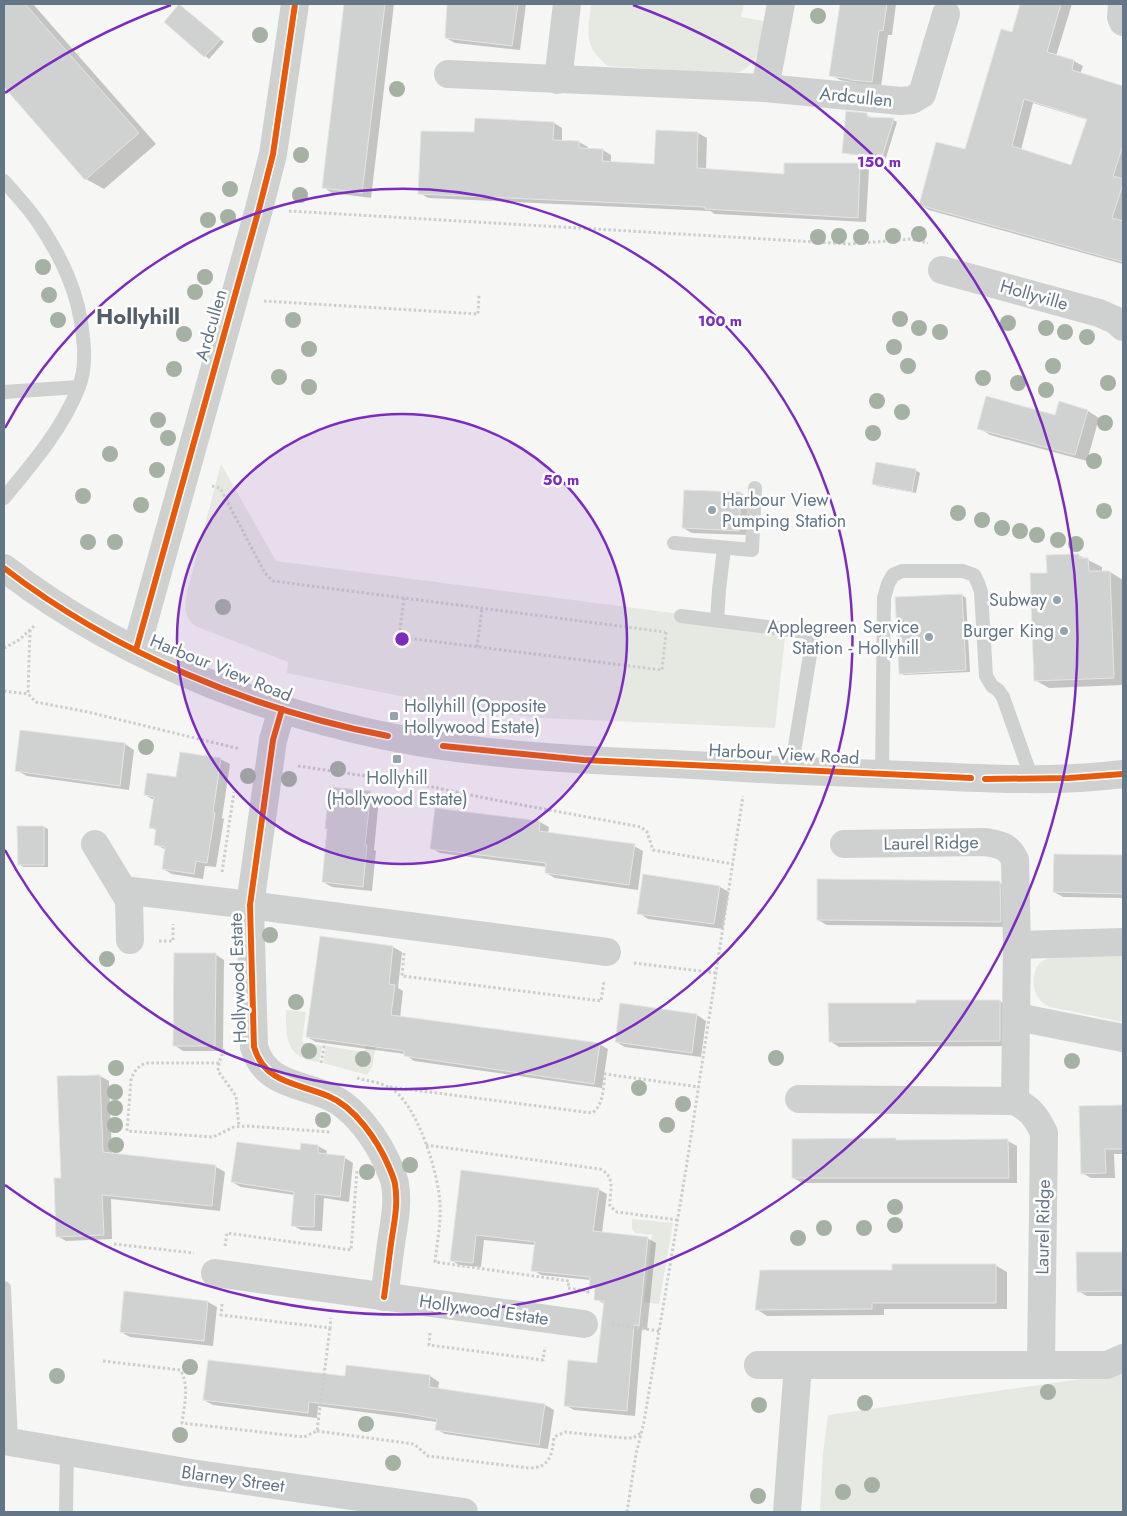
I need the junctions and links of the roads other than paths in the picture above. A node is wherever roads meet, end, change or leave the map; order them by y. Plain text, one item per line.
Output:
1 (295, 4) edge
2 (567, 4) edge
3 (781, 4) edge
4 (1122, 4) edge
5 (946, 14) dead end
6 (1123, 22) edge
7 (448, 74) dead end
8 (558, 80) junction
9 (765, 88) junction
10 (4, 181) edge
11 (938, 257) road end
12 (1123, 327) edge
13 (79, 387) junction
14 (4, 392) edge
15 (755, 488) dead end
16 (4, 498) edge
17 (674, 543) dead end
18 (724, 548) junction
19 (4, 568) edge
20 (681, 616) dead end
21 (717, 620) junction
22 (136, 650) junction
23 (282, 709) junction
24 (791, 770) junction
25 (882, 774) junction
26 (1123, 774) edge
27 (1032, 779) junction
28 (95, 844) dead end
29 (844, 844) dead end
30 (123, 890) junction
31 (250, 905) junction
32 (130, 940) dead end
33 (1123, 942) edge
34 (1017, 945) junction
35 (616, 957) road end
36 (1017, 1017) junction
37 (1123, 1038) edge
38 (799, 1099) dead end
39 (1015, 1101) junction
40 (207, 1263) road end
41 (4, 1288) edge
42 (384, 1297) junction
43 (594, 1323) road end
44 (1123, 1358) edge
45 (758, 1365) dead end
46 (798, 1365) junction
47 (1041, 1365) junction
48 (8, 1441) edge
49 (66, 1451) junction
50 (417, 1509) edge
51 (66, 1512) edge
52 (464, 1512) edge
53 (787, 1512) edge

1 - 22 street, Ardcullen
2 - 8 street
3 - 9 street
4 - 6 street
5 - 9 street, Ardcullen
7 - 8 street, Ardcullen
8 - 9 street, Ardcullen
10 - 13 lane
11 - 12 street, Hollyville
13 - 14 lane
13 - 16 lane
15 - 18 lane
17 - 18 lane
18 - 21 lane
19 - 22 street, Harbour View Road
20 - 21 lane
21 - 24 lane
22 - 23 street, Harbour View Road
23 - 24 street, Harbour View Road
23 - 31 street, Hollywood Estate
24 - 25 street, Harbour View Road
25 - 27 street, Harbour View Road
25 - 27 lane
26 - 27 street, Harbour View Road
28 - 30 street
29 - 34 street, Laurel Ridge
30 - 31 street, Hollywood Estate
30 - 32 street
31 - 35 street, Hollywood Estate
31 - 42 street, Hollywood Estate
33 - 34 street
34 - 36 street, Laurel Ridge
36 - 37 street
36 - 39 street, Laurel Ridge
38 - 39 street
39 - 47 street, Laurel Ridge
40 - 42 street, Hollywood Estate
41 - 48 lane
42 - 43 street, Hollywood Estate
44 - 47 street
45 - 46 street
46 - 47 street
46 - 53 street
48 - 49 street, Blarney Street
49 - 50 street, Blarney Street
49 - 51 lane
50 - 52 street, Blarney Street

